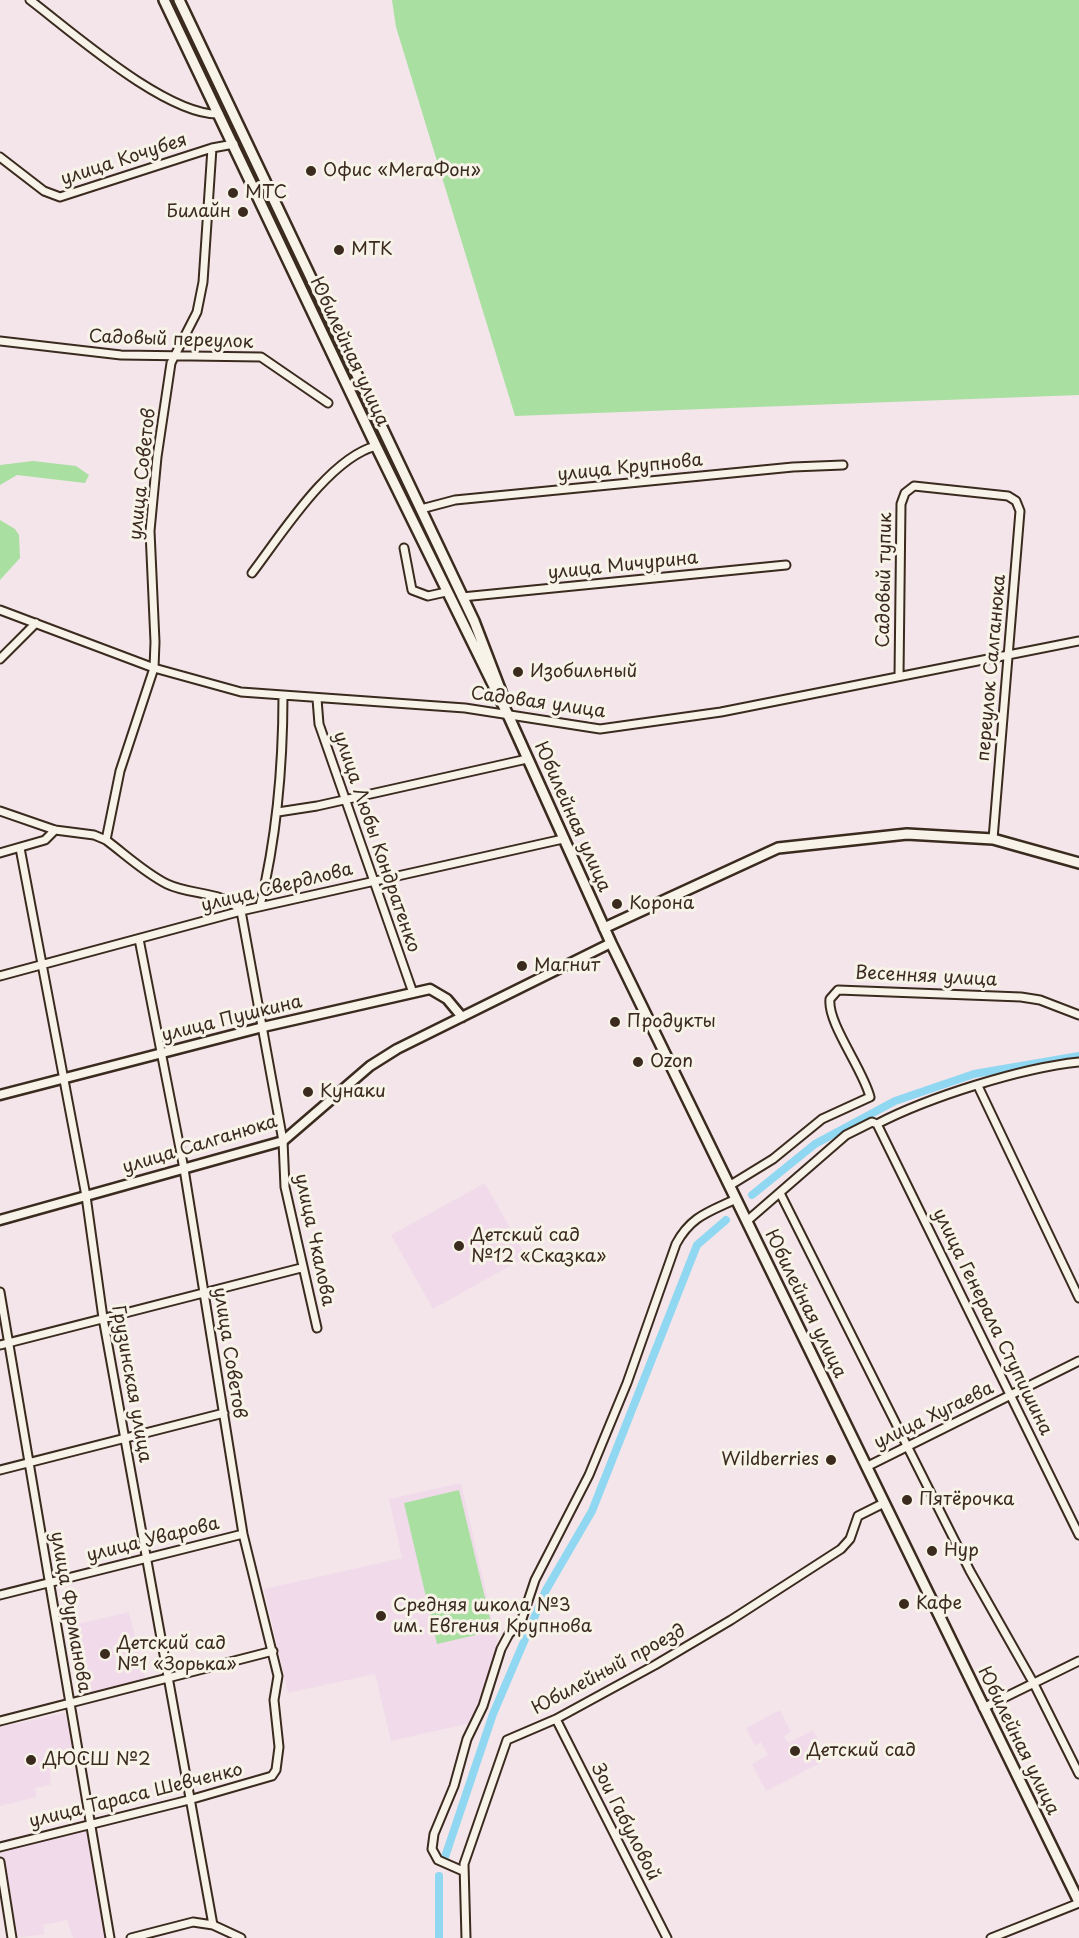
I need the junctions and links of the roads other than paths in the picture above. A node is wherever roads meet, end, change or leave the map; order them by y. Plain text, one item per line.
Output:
1 (30, 0) edge
2 (164, 0) edge
3 (179, 0) edge
4 (219, 114) junction
5 (245, 140) junction
6 (234, 144) junction
7 (212, 148) junction
8 (0, 157) edge
9 (0, 341) edge
10 (342, 344) junction
11 (330, 350) junction
12 (174, 355) junction
13 (328, 403) dead end
14 (375, 446) junction
15 (843, 465) dead end
16 (1016, 501) joint
17 (421, 509) junction
18 (404, 548) dead end
19 (786, 565) dead end
20 (252, 573) dead end
21 (446, 592) junction
22 (462, 597) junction
23 (0, 610) edge
24 (36, 623) junction
25 (1079, 641) edge
26 (1007, 657) junction
27 (0, 659) edge
28 (154, 668) junction
29 (899, 676) junction
30 (283, 695) junction
31 (317, 699) junction
32 (509, 717) junction
33 (527, 759) junction
34 (344, 800) junction
35 (0, 811) edge
36 (278, 812) junction
37 (56, 830) junction
38 (563, 838) junction
39 (993, 839) junction
40 (106, 840) junction
41 (20, 848) junction
42 (0, 852) edge
43 (1079, 863) edge
44 (373, 879) junction
45 (260, 906) junction
46 (241, 910) junction
47 (604, 928) junction
48 (139, 939) junction
49 (611, 943) junction
50 (44, 966) junction
51 (0, 976) edge
52 (413, 993) junction
53 (1079, 1016) edge
54 (462, 1017) junction
55 (263, 1027) junction
56 (162, 1054) junction
57 (1079, 1062) edge
58 (64, 1079) junction
59 (978, 1086) junction
60 (0, 1095) edge
61 (877, 1124) junction
62 (283, 1141) junction
63 (184, 1169) junction
64 (729, 1186) junction
65 (780, 1193) junction
66 (86, 1196) junction
67 (736, 1199) junction
68 (0, 1220) edge
69 (747, 1221) junction
70 (301, 1268) junction
71 (0, 1292) edge
72 (204, 1293) junction
73 (1079, 1298) edge
74 (104, 1318) junction
75 (317, 1328) dead end
76 (9, 1342) junction
77 (0, 1345) edge
78 (1079, 1361) edge
79 (1011, 1395) junction
80 (224, 1413) junction
81 (125, 1437) junction
82 (908, 1446) junction
83 (29, 1462) junction
84 (866, 1467) junction
85 (0, 1470) edge
86 (884, 1503) junction
87 (243, 1534) junction
88 (1079, 1535) edge
89 (146, 1557) junction
90 (50, 1581) junction
91 (0, 1595) edge
92 (273, 1651) junction
93 (1079, 1661) edge
94 (168, 1679) junction
95 (1034, 1683) junction
96 (70, 1702) junction
97 (983, 1708) junction
98 (556, 1719) junction
99 (0, 1721) edge
100 (276, 1770) joint
101 (1079, 1774) edge
102 (189, 1800) junction
103 (91, 1823) junction
104 (0, 1847) edge
105 (0, 1862) edge
106 (463, 1871) junction
107 (1079, 1903) edge
108 (213, 1925) junction
109 (12, 1938) edge
110 (110, 1938) edge
111 (132, 1938) edge
112 (241, 1938) edge
113 (466, 1938) edge
114 (667, 1938) edge
115 (991, 1938) edge

1 - 4 street
2 - 4 main road, Юбилейная улица
3 - 5 main road, Юбилейная улица
4 - 6 main road, Юбилейная улица
5 - 6 street
5 - 10 main road, Юбилейная улица
6 - 7 street, улица Кочубея
6 - 11 main road, Юбилейная улица
7 - 8 street, улица Кочубея
7 - 12 street, улица Советов
9 - 12 street, Садовый переулок
10 - 11 street
10 - 17 main road, Юбилейная улица
11 - 14 main road, Юбилейная улица
12 - 13 street, Садовый переулок
12 - 28 street, улица Советов
14 - 20 street
14 - 21 main road, Юбилейная улица
15 - 17 street, улица Крупнова
16 - 26 street, переулок Салганюка
16 - 29 street, Садовый тупик
17 - 22 main road, Юбилейная улица
18 - 21 street
19 - 22 street, улица Мичурина
21 - 32 main road, Юбилейная улица
22 - 32 main road, Юбилейная улица
23 - 24 street, Садовая улица
24 - 27 street
24 - 28 street, Садовая улица
25 - 26 street, Садовая улица
26 - 29 street, Садовая улица
26 - 39 street, переулок Салганюка
28 - 30 street, Садовая улица
28 - 40 street, улица Советов
29 - 32 street, Садовая улица
30 - 31 street, Садовая улица
30 - 36 street
31 - 32 street, Садовая улица
31 - 34 street, улица Любы Кондратенко
32 - 33 main road, Юбилейная улица
33 - 34 street
33 - 38 main road, Юбилейная улица
34 - 36 street
34 - 44 street, улица Любы Кондратенко
35 - 37 street
36 - 45 street
37 - 40 street
37 - 41 street
38 - 44 street, улица Свердлова
38 - 47 main road, Юбилейная улица
39 - 43 main road
39 - 47 main road
40 - 46 street
41 - 42 street
41 - 50 street, Грузинская улица
44 - 45 street, улица Свердлова
44 - 52 street, улица Любы Кондратенко
45 - 46 street, улица Свердлова
46 - 48 street, улица Свердлова
46 - 55 street, улица Чкалова
47 - 49 main road, Юбилейная улица
48 - 50 street, улица Свердлова
48 - 56 street, улица Советов
49 - 54 street, улица Салганюка
49 - 64 main road, Юбилейная улица
50 - 51 street, улица Свердлова
50 - 58 street, Грузинская улица
52 - 54 street, улица Пушкина
52 - 55 street, улица Пушкина
53 - 64 street, Весенняя улица
54 - 62 street, улица Салганюка
55 - 56 street, улица Пушкина
55 - 62 street, улица Чкалова
56 - 58 street, улица Пушкина
56 - 63 street, улица Советов
57 - 59 street
58 - 60 street, улица Пушкина
58 - 66 street, Грузинская улица
59 - 61 street
59 - 73 street
61 - 65 street
61 - 79 street, улица Генерала Ступишина
62 - 63 street, улица Салганюка
62 - 70 street, улица Чкалова
63 - 66 street, улица Салганюка
63 - 72 street, улица Советов
64 - 67 main road, Юбилейная улица
65 - 69 street
65 - 82 street
66 - 68 street, улица Салганюка
66 - 74 street, Грузинская улица
67 - 69 main road, Юбилейная улица
67 - 106 street
69 - 84 main road, Юбилейная улица
70 - 72 street
70 - 75 street, улица Чкалова
71 - 76 street, улица Фурманова
72 - 74 street
72 - 80 street, улица Советов
74 - 76 street
74 - 81 street, Грузинская улица
76 - 77 street
76 - 83 street, улица Фурманова
78 - 79 street, улица Хугаева
79 - 82 street, улица Хугаева
79 - 88 street, улица Генерала Ступишина
80 - 81 street
80 - 87 street, улица Советов
81 - 83 street
81 - 89 street, Грузинская улица
82 - 84 street, улица Хугаева
82 - 95 street
83 - 85 street
83 - 90 street, улица Фурманова
84 - 86 main road, Юбилейная улица
86 - 97 main road, Юбилейная улица
86 - 98 street, Юбилейный проезд
87 - 89 street, улица Уварова
87 - 92 street, улица Советов
89 - 90 street, улица Уварова
89 - 94 street, Грузинская улица
90 - 91 street, улица Уварова
90 - 96 street, улица Фурманова
92 - 94 street
92 - 100 street, улица Советов
93 - 95 street
94 - 96 street
94 - 102 street, Грузинская улица
95 - 97 street
95 - 101 street
96 - 99 street
96 - 103 street, улица Фурманова
97 - 107 main road, Юбилейная улица
98 - 106 street, Юбилейный проезд
98 - 114 street, Зои Габуловой
100 - 102 street, улица Тараса Шевченко
102 - 103 street, улица Тараса Шевченко
102 - 108 street, Грузинская улица
103 - 104 street, улица Тараса Шевченко
103 - 110 street, улица Фурманова
105 - 109 street
106 - 113 street, Юбилейный проезд
107 - 115 street
108 - 111 street
108 - 112 street

